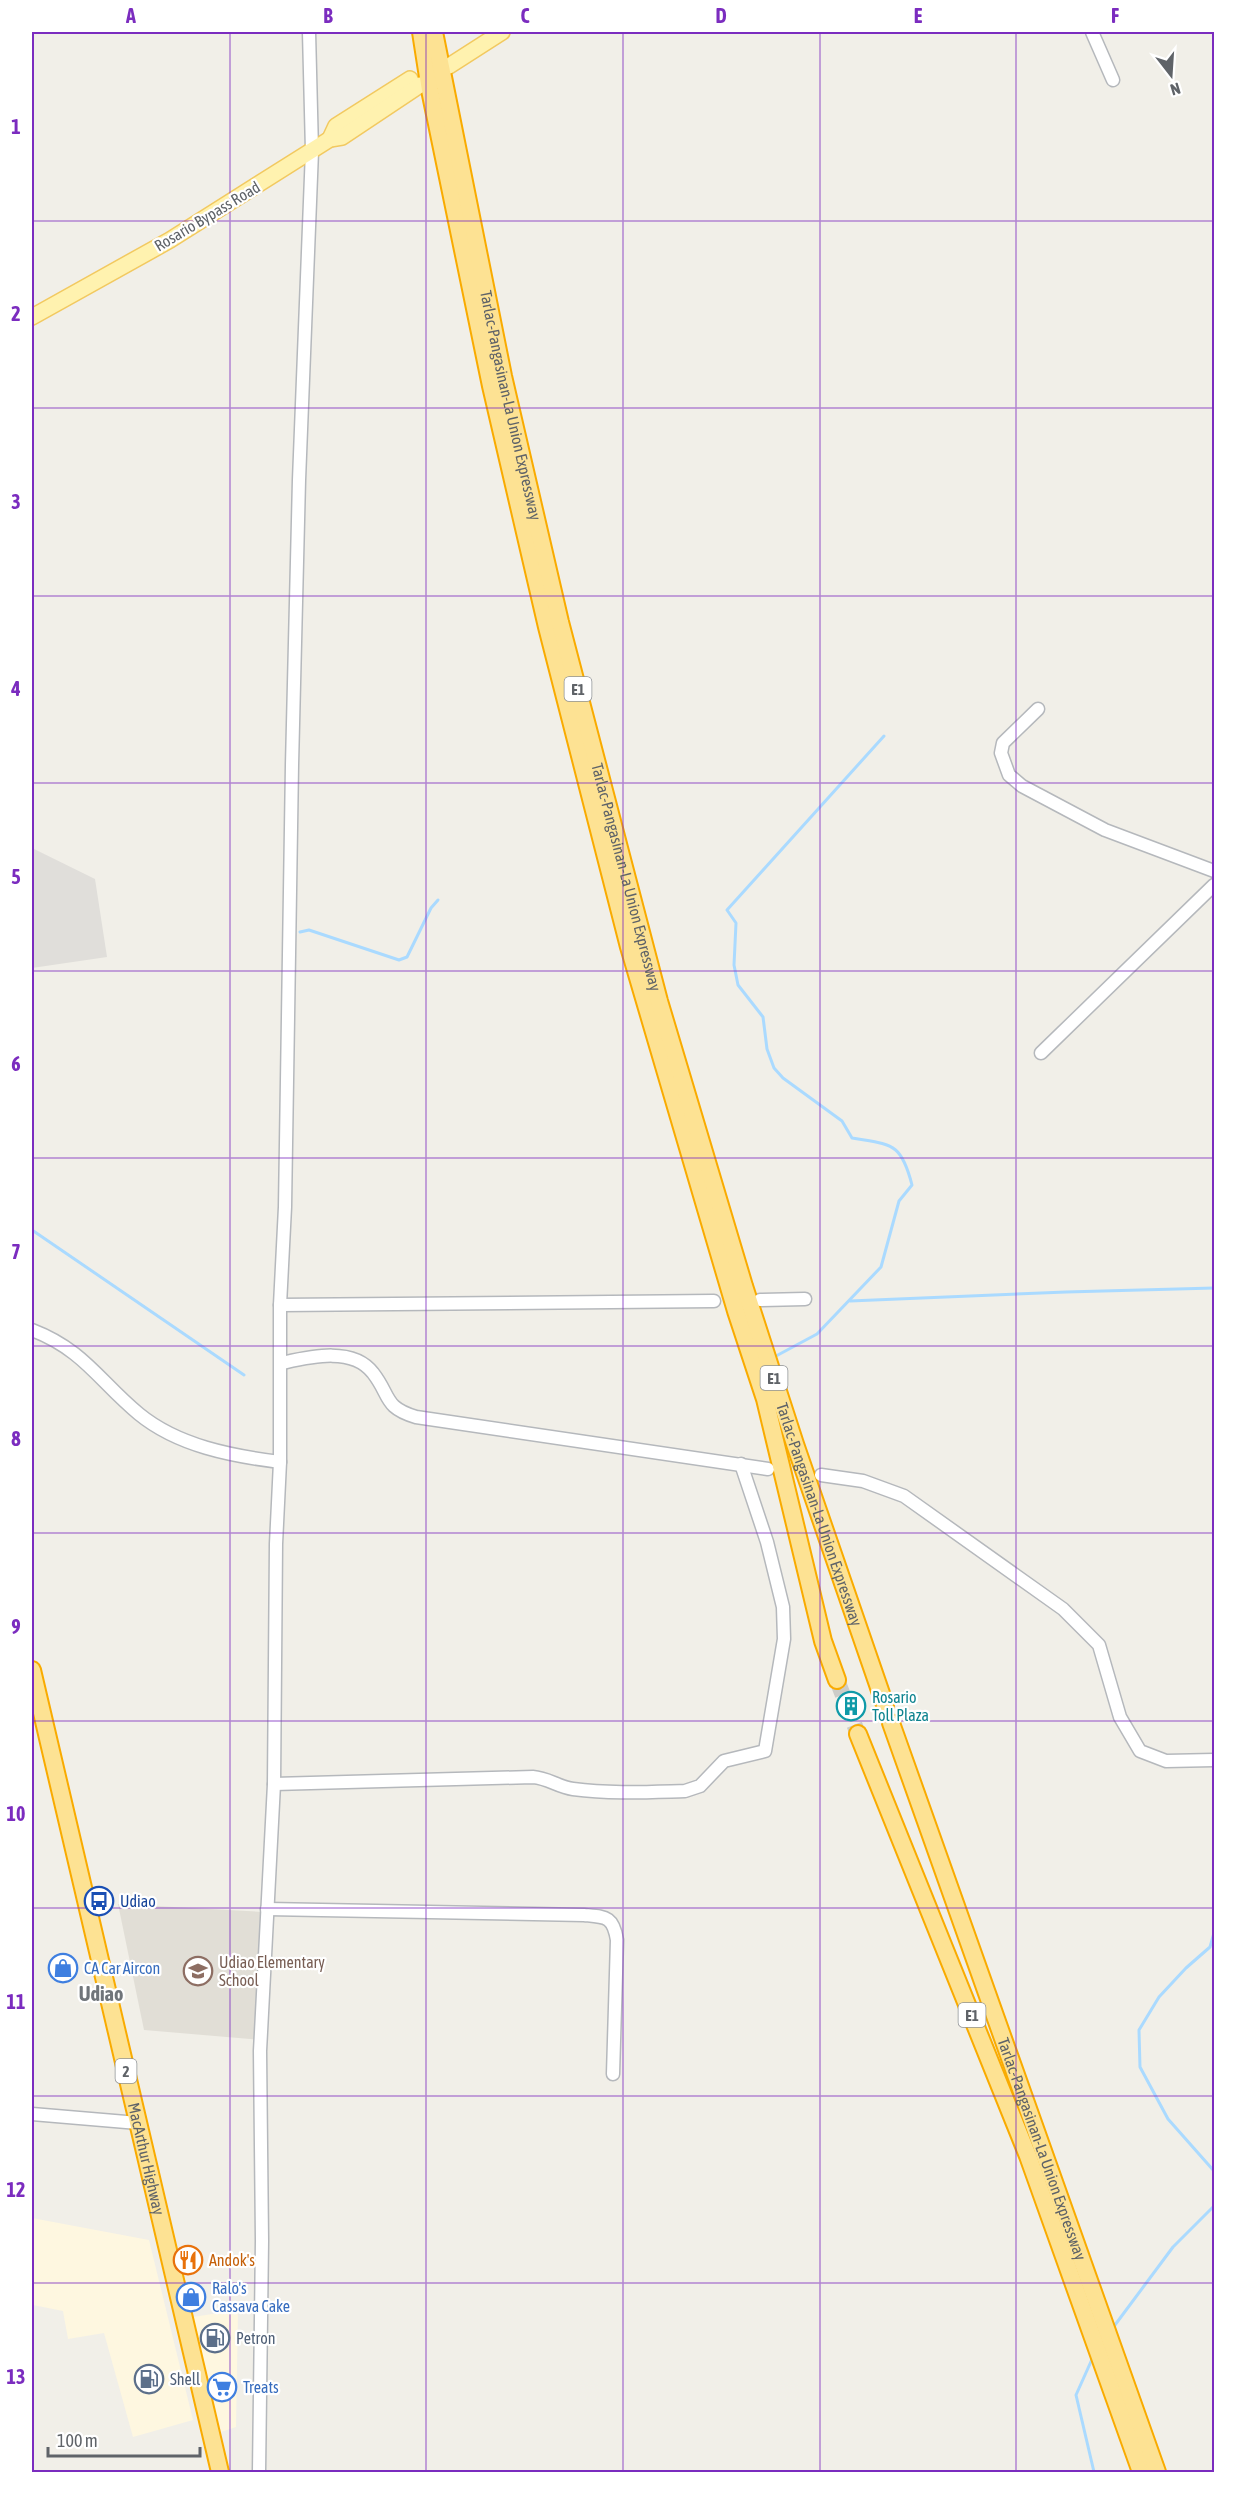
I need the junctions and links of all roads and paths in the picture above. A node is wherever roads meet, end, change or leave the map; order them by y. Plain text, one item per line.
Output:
1 (309, 32) edge
2 (421, 32) edge
3 (434, 32) edge
4 (487, 32) edge
5 (502, 32) edge
6 (1092, 32) edge
7 (419, 80) dead end
8 (1113, 80) dead end
9 (312, 151) junction
10 (82, 290) junction
11 (32, 317) edge
12 (32, 325) edge
13 (1038, 709) dead end
14 (1215, 871) edge
15 (1215, 885) edge
16 (1041, 1053) dead end
17 (805, 1299) dead end
18 (760, 1300) dead end
19 (714, 1301) dead end
20 (280, 1305) junction
21 (32, 1330) edge
22 (282, 1363) junction
23 (280, 1462) junction
24 (741, 1464) junction
25 (768, 1468) dead end
26 (821, 1475) dead end
27 (32, 1670) edge
28 (837, 1680) tunnel mouth
29 (885, 1705) dead end
30 (891, 1723) dead end
31 (858, 1734) tunnel mouth
32 (1215, 1760) edge
33 (274, 1784) junction
34 (267, 1909) junction
35 (613, 2074) dead end
36 (32, 2114) edge
37 (138, 2123) junction
38 (220, 2472) edge
39 (259, 2472) edge
40 (1141, 2472) edge
41 (1157, 2472) edge

1 - 9 street
2 - 28 highway, Tarlac-Pangasinan-La Union Expressway / E1
3 - 29 highway, Tarlac-Pangasinan-La Union Expressway / E1
4 - 5 main road
6 - 8 street
7 - 9 main road, Rosario Bypass Road
9 - 10 main road, Rosario Bypass Road
9 - 20 street
10 - 11 main road, Rosario Bypass Road
10 - 12 main road, Rosario Bypass Road
13 - 14 street
15 - 16 street
17 - 18 street
19 - 20 street
20 - 22 street
21 - 23 street
22 - 23 street
22 - 24 street
23 - 33 street
24 - 25 street
24 - 33 street
26 - 32 street
27 - 37 highway, MacArthur Highway / 2
30 - 41 highway, Tarlac-Pangasinan-La Union Expressway / E1
31 - 40 highway, Tarlac-Pangasinan-La Union Expressway / E1
33 - 34 street
34 - 35 street
34 - 39 street
36 - 37 street
37 - 38 highway, MacArthur Highway / 2

